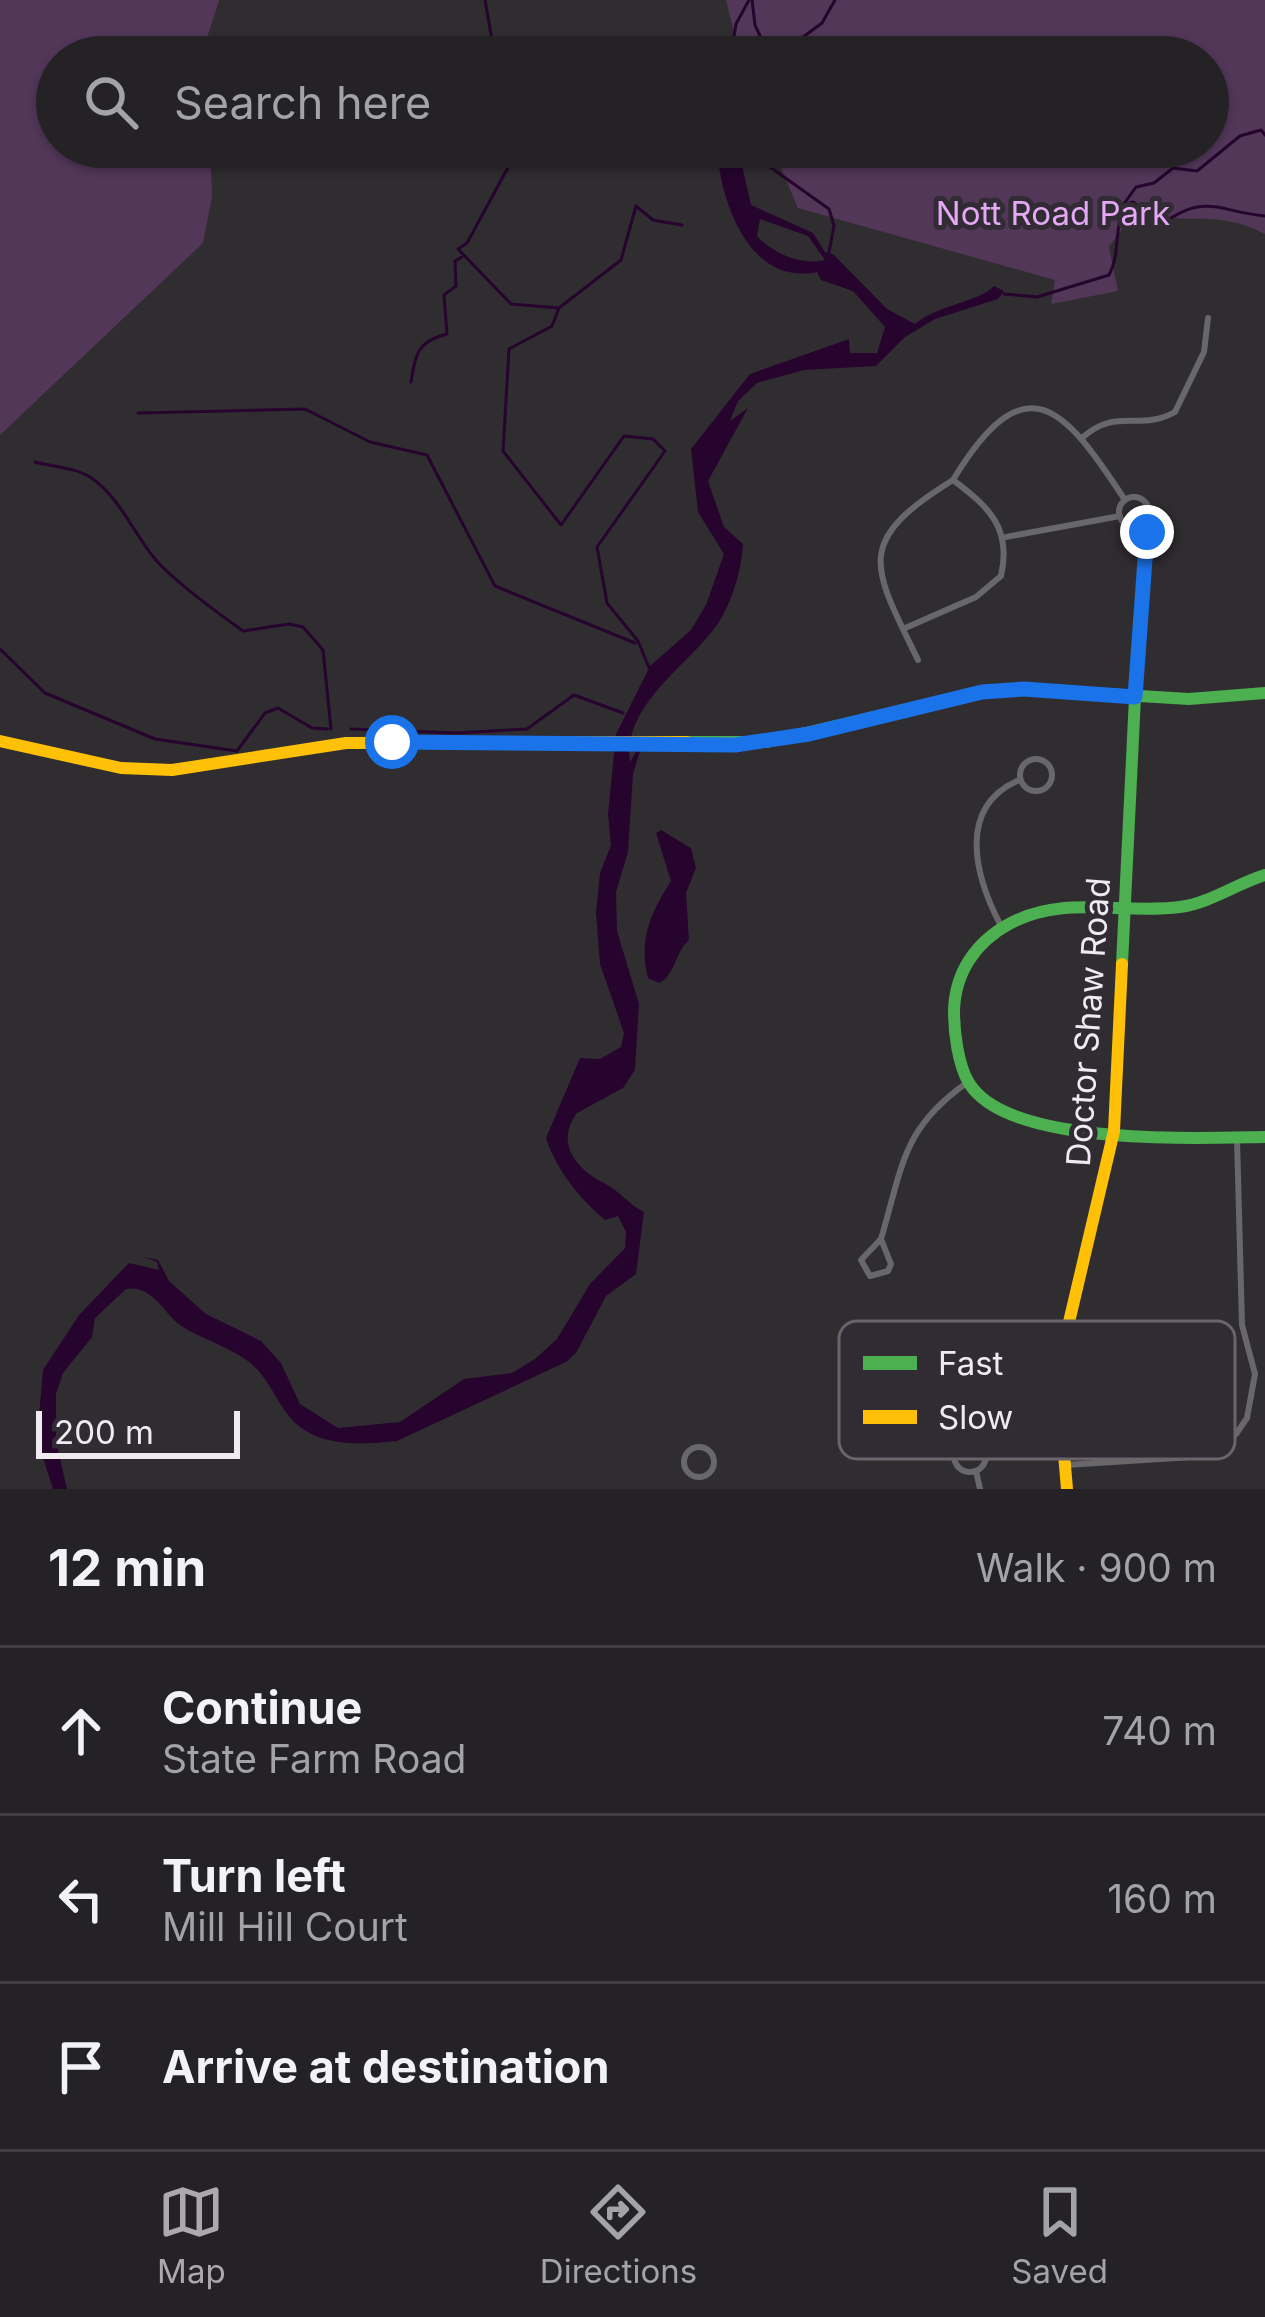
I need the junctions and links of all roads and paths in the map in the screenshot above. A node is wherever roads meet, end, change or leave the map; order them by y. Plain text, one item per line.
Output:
1 (1208, 318) dead end
2 (1084, 437) junction
3 (953, 480) junction
4 (1125, 500) junction
5 (1120, 516) junction
6 (1143, 525) junction
7 (1004, 538) junction
8 (903, 629) junction
9 (918, 660) dead end
10 (1265, 693) edge
11 (1135, 697) junction
12 (0, 741) edge
13 (1017, 781) junction
14 (1265, 875) edge
15 (1124, 908) junction
16 (1000, 923) junction
17 (968, 1082) junction
18 (1114, 1131) junction
19 (1265, 1137) edge
20 (1237, 1139) junction
21 (881, 1239) junction
22 (1069, 1321) edge
23 (1235, 1429) edge
24 (954, 1459) edge
25 (984, 1459) edge
26 (1065, 1459) edge
27 (1160, 1459) edge
28 (1066, 1465) junction
29 (976, 1471) junction
30 (696, 1485) edge
31 (980, 1489) edge
32 (1067, 1489) edge

1 - 2 street
2 - 3 street
2 - 4 street
3 - 7 street
3 - 8 street
4 - 5 street
4 - 6 street
5 - 6 street
5 - 7 street
6 - 11 street
7 - 8 street
8 - 9 street
10 - 11 street
11 - 12 street
11 - 15 street, Doctor Shaw Road
13 - 13 street
13 - 16 street
14 - 15 street
15 - 16 street
15 - 18 street, Doctor Shaw Road
16 - 17 street
17 - 18 street
17 - 21 street
18 - 20 street
18 - 22 street, Doctor Shaw Road
19 - 20 street
20 - 23 street
21 - 21 street
24 - 29 street
25 - 29 street
26 - 28 street, Doctor Shaw Road
27 - 28 street
28 - 32 street, Doctor Shaw Road
29 - 31 street
30 - 30 street

